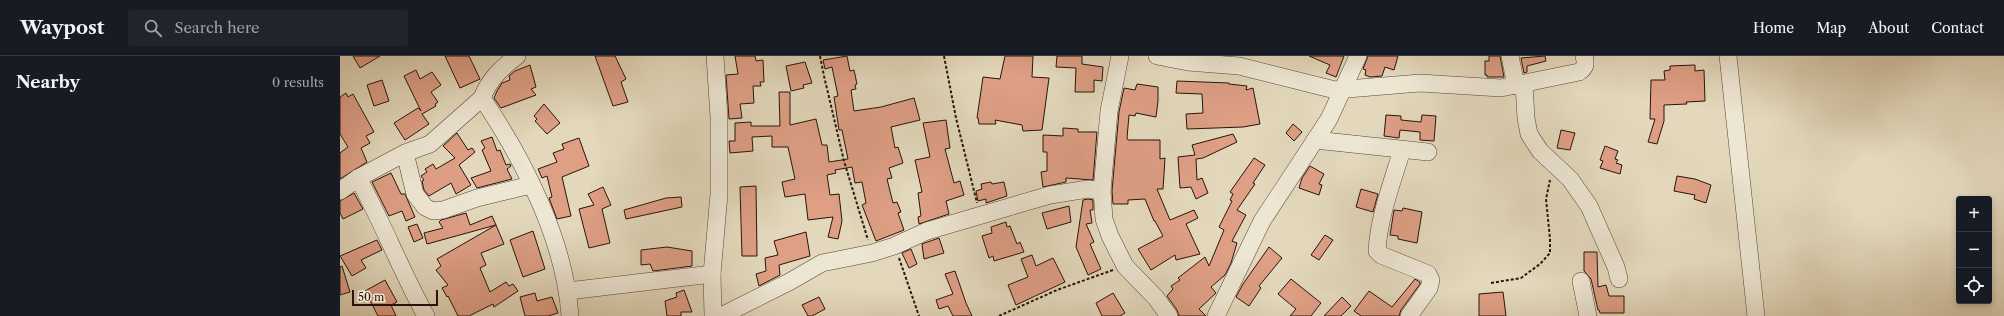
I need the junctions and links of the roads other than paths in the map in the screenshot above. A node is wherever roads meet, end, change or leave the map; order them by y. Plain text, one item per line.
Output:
1 (517, 56) edge
2 (715, 56) edge
3 (1120, 56) edge
4 (1158, 56) edge
5 (1358, 56) edge
6 (1510, 56) edge
7 (1584, 56) edge
8 (1728, 56) edge
9 (1520, 85) junction
10 (1344, 90) junction
11 (482, 98) junction
12 (1315, 140) junction
13 (1402, 150) junction
14 (1428, 152) dead end
15 (405, 153) junction
16 (358, 178) junction
17 (531, 185) junction
18 (340, 191) edge
19 (1102, 191) junction
20 (712, 274) junction
21 (1618, 279) dead end
22 (1582, 281) dead end
23 (568, 291) junction
24 (1221, 314) edge
25 (426, 316) edge
26 (570, 316) edge
27 (712, 316) edge
28 (720, 316) edge
29 (1169, 316) edge
30 (1409, 316) edge
31 (1588, 316) edge
32 (1756, 316) edge

1 - 11 street
2 - 20 street
3 - 19 street
4 - 10 street
5 - 10 street
6 - 9 street
7 - 9 street
8 - 32 street
9 - 10 street
9 - 21 street
10 - 12 street
11 - 15 street
11 - 17 street
12 - 13 street
12 - 24 street
13 - 14 street
13 - 30 street
15 - 16 street
15 - 17 street
16 - 18 street
16 - 25 street
17 - 23 street
19 - 28 street
19 - 29 street
20 - 23 street
20 - 27 street
22 - 31 street
23 - 26 street

